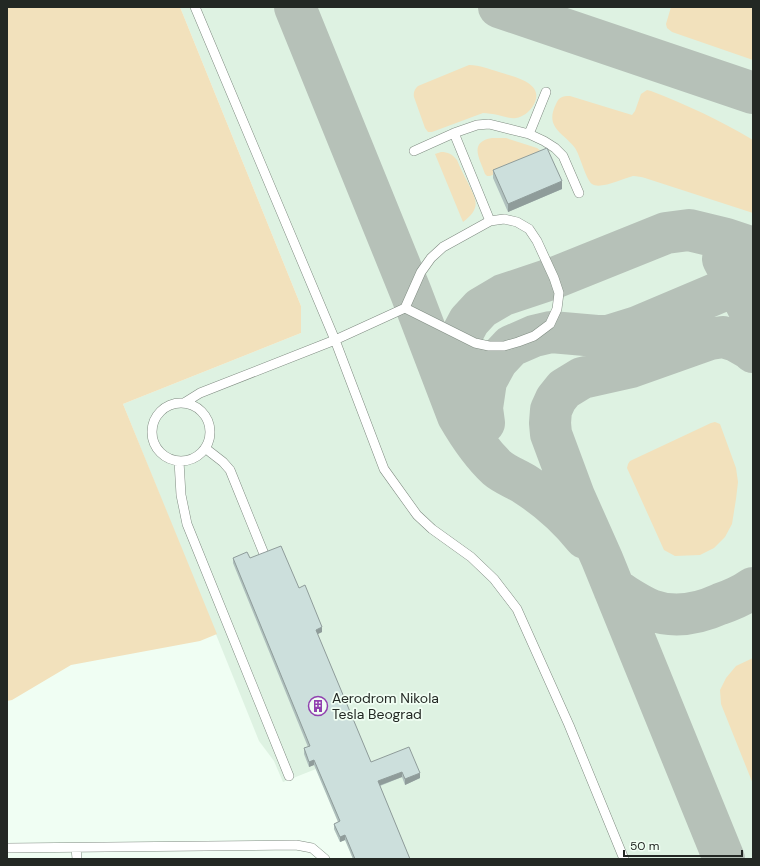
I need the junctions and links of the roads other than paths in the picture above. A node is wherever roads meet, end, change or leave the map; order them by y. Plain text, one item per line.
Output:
1 (195, 7) edge
2 (546, 92) dead end
3 (454, 133) junction
4 (529, 134) junction
5 (414, 151) dead end
6 (579, 193) dead end
7 (490, 221) junction
8 (405, 308) junction
9 (335, 340) junction
10 (184, 403) junction
11 (205, 448) junction
12 (179, 461) junction
13 (264, 554) edge
14 (289, 776) dead end
15 (7, 848) edge
16 (76, 848) junction
17 (77, 859) edge
18 (324, 859) edge
19 (624, 859) edge

1 - 9 lane
2 - 4 lane
3 - 4 lane
3 - 5 lane
3 - 7 lane
4 - 6 lane
7 - 8 lane
7 - 8 lane
8 - 9 lane
9 - 10 lane
9 - 19 lane
10 - 11 lane
10 - 12 lane
11 - 12 lane
11 - 13 lane
12 - 14 lane
15 - 16 lane
16 - 17 lane
16 - 18 lane

